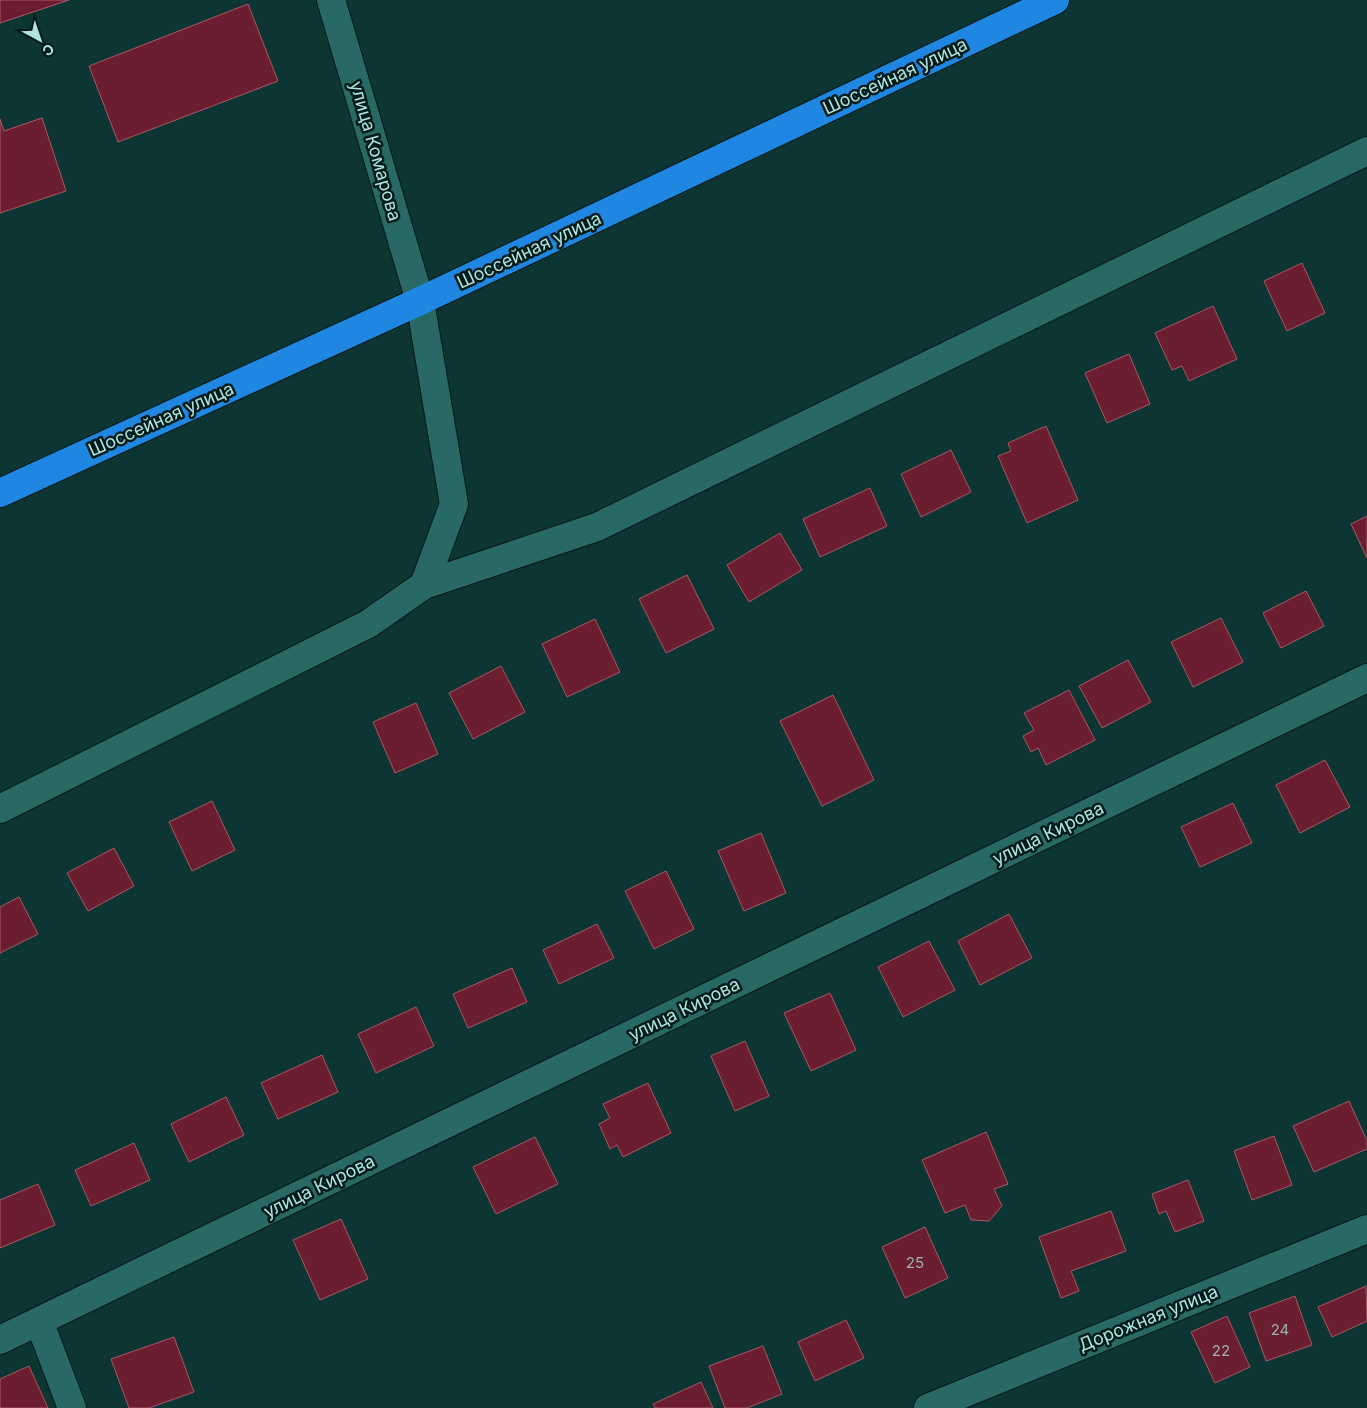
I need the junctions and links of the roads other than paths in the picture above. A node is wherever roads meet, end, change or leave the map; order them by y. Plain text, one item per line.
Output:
1 (331, 0) edge
2 (1055, 0) edge
3 (1367, 151) edge
4 (420, 302) junction
5 (0, 492) edge
6 (424, 585) junction
7 (1367, 678) edge
8 (0, 809) edge
9 (1367, 1229) edge
10 (39, 1321) junction
11 (0, 1340) edge
12 (72, 1408) edge
13 (928, 1408) edge

1 - 4 street, улица Комарова
2 - 4 highway, Шоссейная улица
3 - 6 street
4 - 5 highway, Шоссейная улица
4 - 6 street, улица Комарова
6 - 8 street
7 - 10 street, улица Кирова
9 - 13 street, Дорожная улица
10 - 11 street, улица Кирова
10 - 12 street

